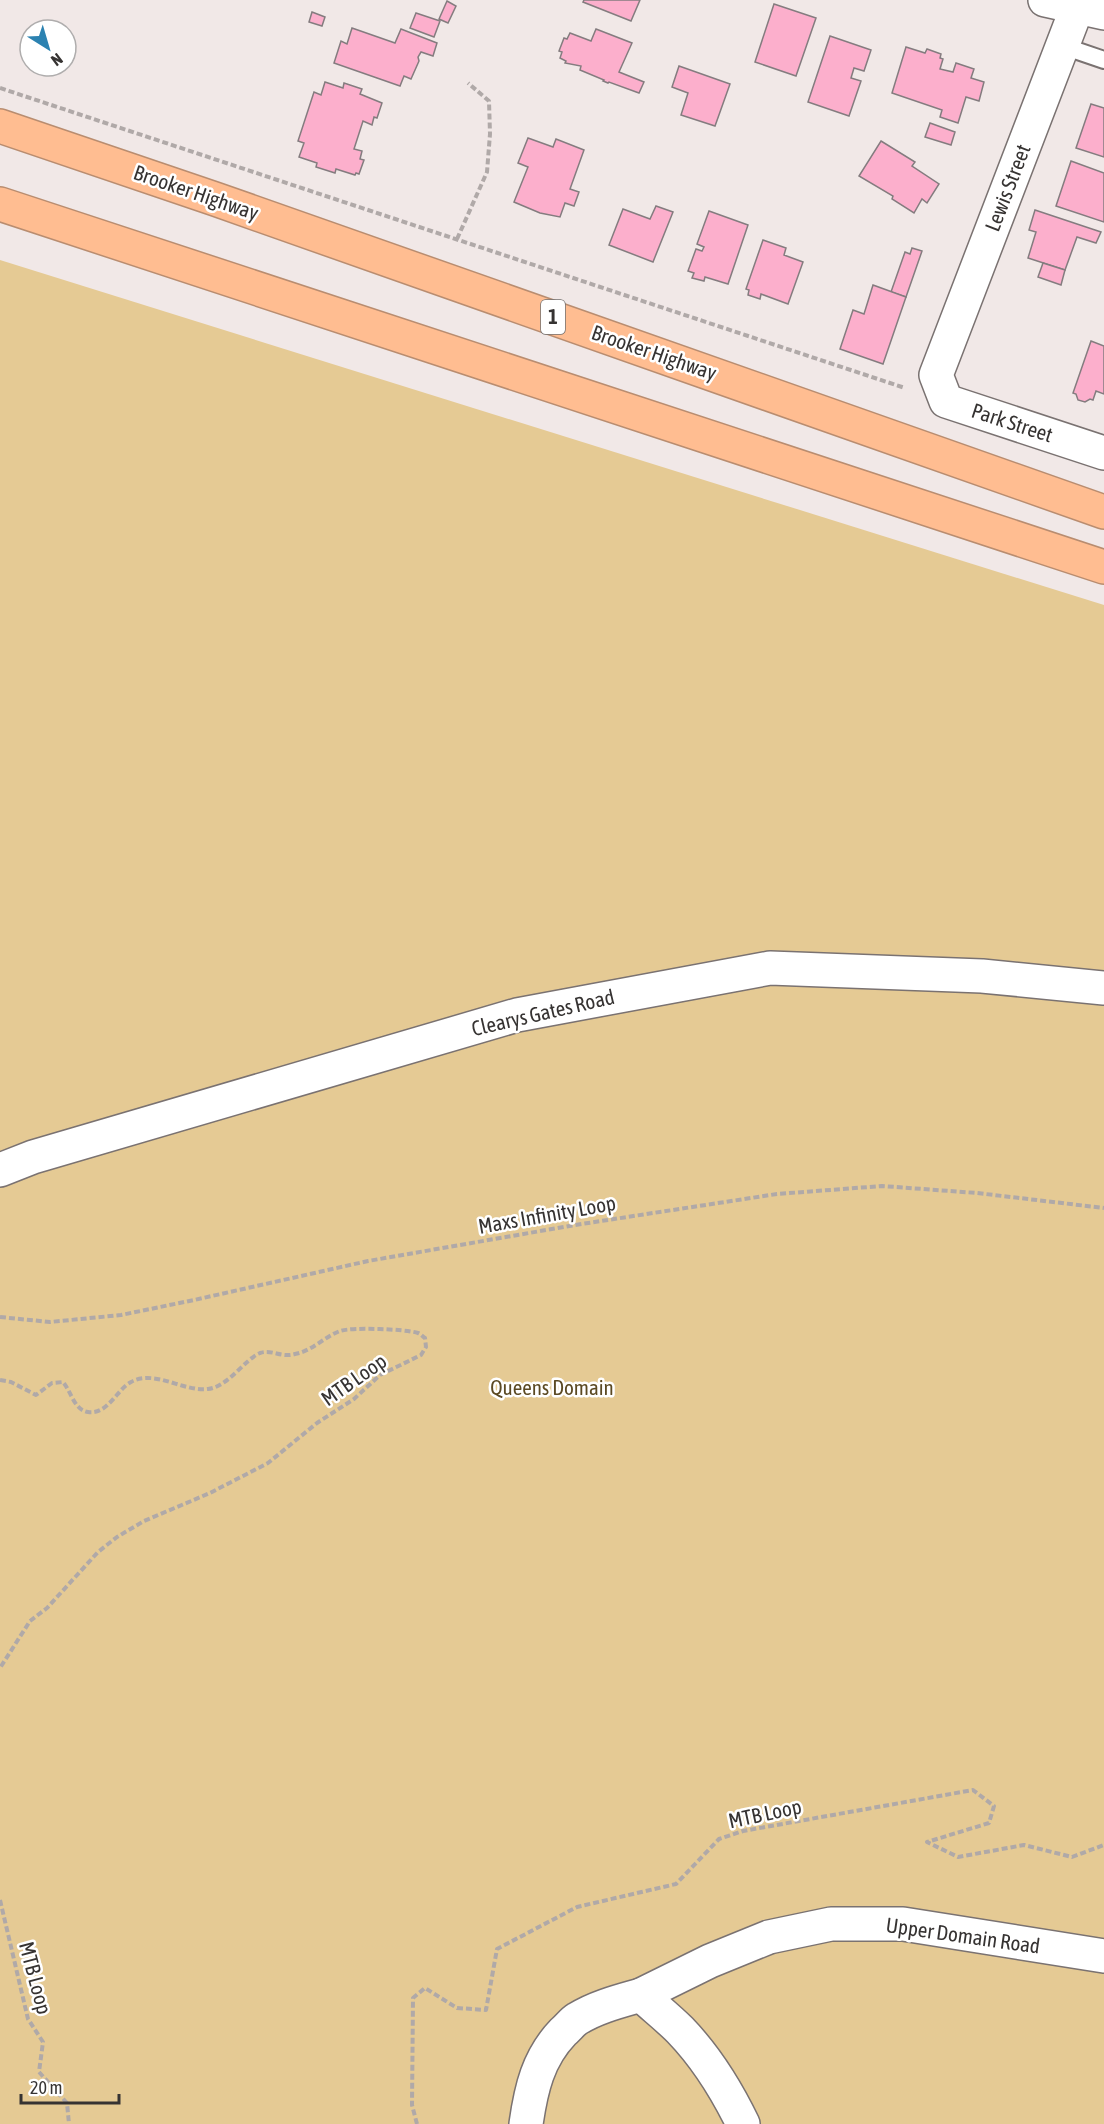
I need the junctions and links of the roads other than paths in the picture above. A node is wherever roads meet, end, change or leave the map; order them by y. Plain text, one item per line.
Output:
1 (1045, 0) edge
2 (1088, 7) edge
3 (1063, 46) junction
4 (1104, 60) edge
5 (0, 126) edge
6 (0, 204) edge
7 (941, 388) joint
8 (1104, 453) edge
9 (1104, 512) edge
10 (1104, 567) edge
11 (1104, 988) edge
12 (0, 1170) edge
13 (1104, 1956) edge
14 (642, 1995) junction
15 (526, 2124) edge
16 (744, 2124) edge

1 - 2 street
2 - 3 street, Lewis Street
3 - 4 lane
3 - 7 street, Lewis Street
5 - 9 highway, Brooker Highway / 1
6 - 10 highway
7 - 8 street, Park Street
11 - 12 street, Clearys Gates Road
13 - 14 street, Upper Domain Road
14 - 15 street, Upper Domain Road
14 - 16 street

